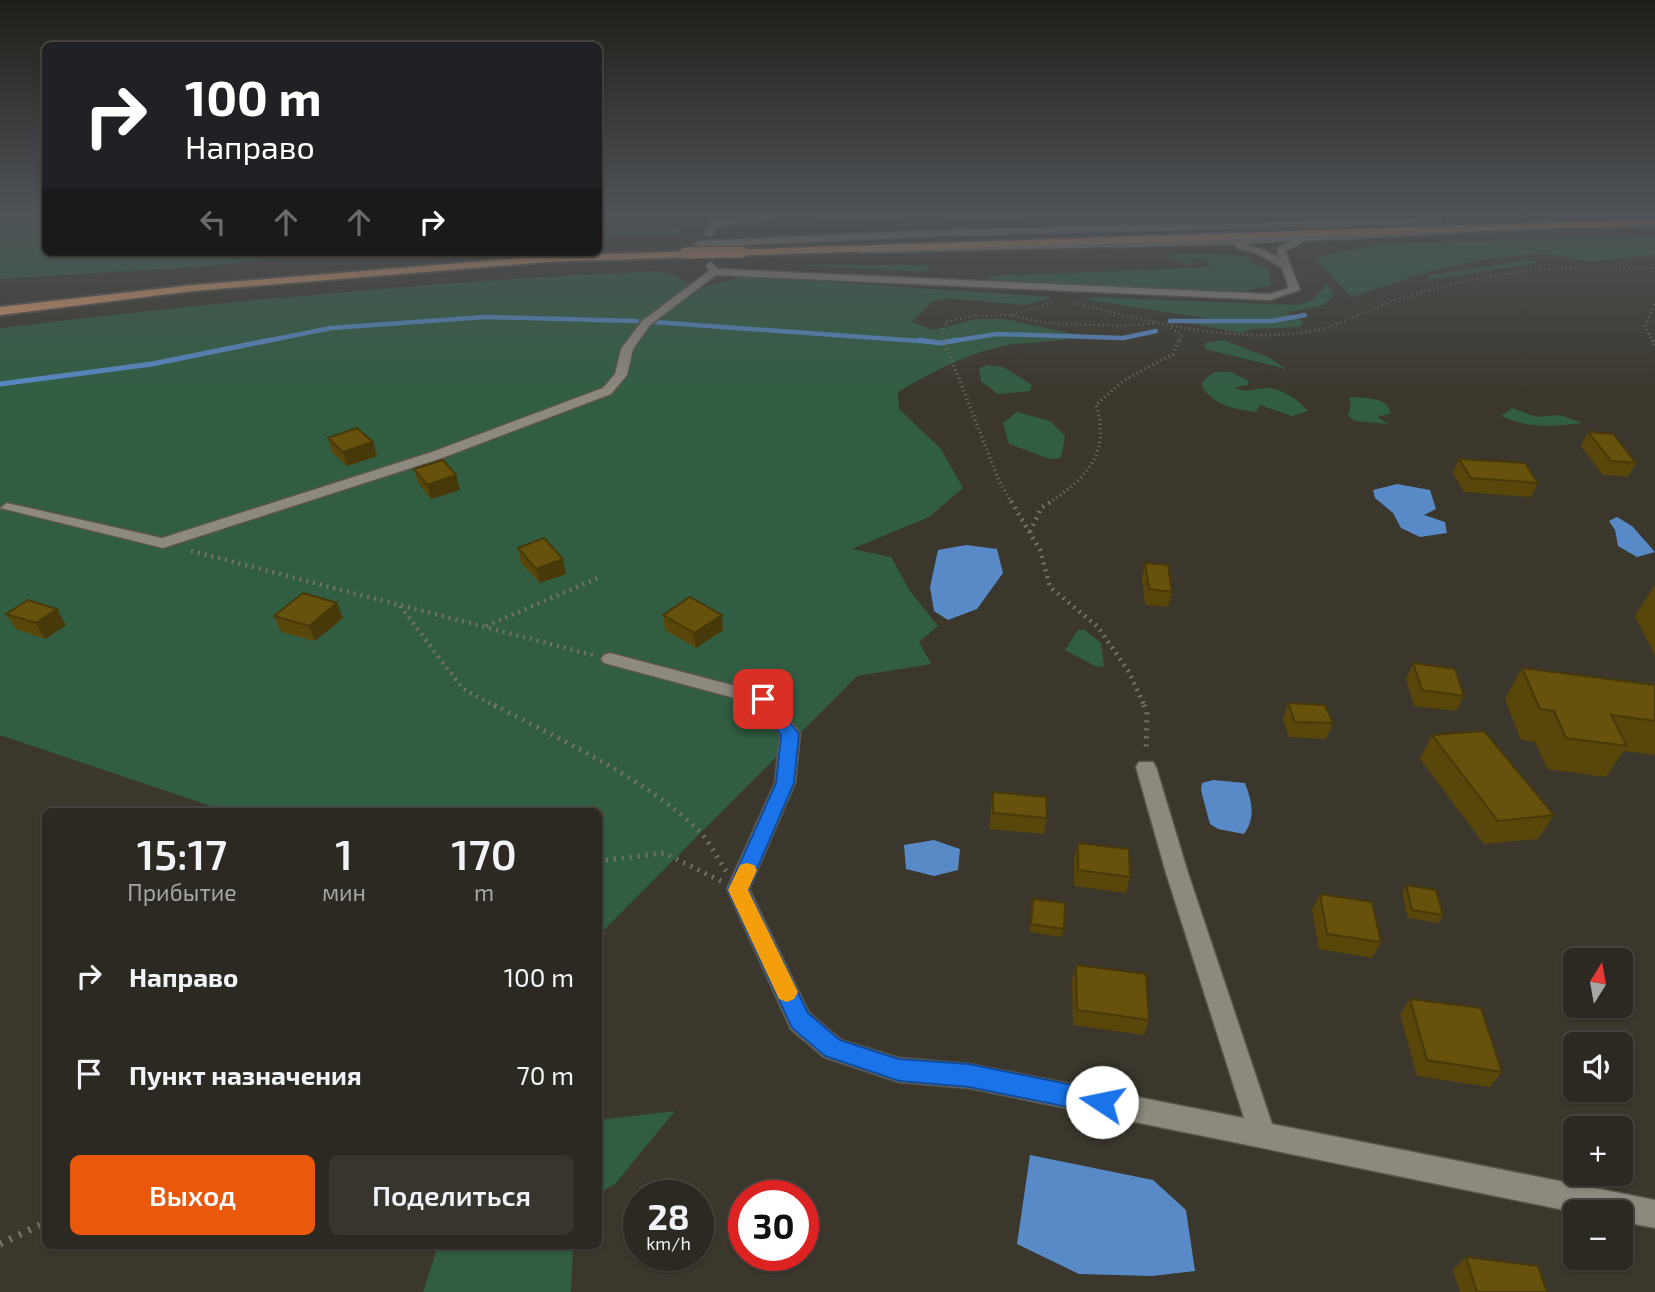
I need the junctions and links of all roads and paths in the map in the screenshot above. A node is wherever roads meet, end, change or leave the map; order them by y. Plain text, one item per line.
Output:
1 (273, 274) edge
2 (346, 274) edge
3 (706, 274) edge
4 (789, 274) edge
5 (1291, 274) edge
6 (1505, 274) edge
7 (1058, 293) junction
8 (0, 302) edge
9 (1655, 303) edge
10 (0, 311) edge
11 (1009, 315) junction
12 (1153, 323) junction
13 (1167, 326) junction
14 (1655, 345) edge
15 (7, 507) dead end
16 (1030, 532) junction
17 (163, 543) junction
18 (598, 578) dead end
19 (399, 605) junction
20 (485, 627) junction
21 (610, 659) joint
22 (1146, 767) joint
23 (602, 861) edge
24 (738, 890) junction
25 (1262, 1135) junction
26 (1655, 1214) edge
27 (42, 1224) edge
28 (0, 1244) edge

1 - 8 highway
2 - 10 highway
3 - 17 street
4 - 7 street
5 - 7 street
6 - 13 path
7 - 11 path
7 - 12 path
9 - 14 path
11 - 12 path
11 - 16 path
12 - 13 path
13 - 16 path
15 - 17 street
16 - 22 path
17 - 19 path
18 - 20 path
19 - 20 path
19 - 24 path
20 - 21 path
21 - 24 street
22 - 25 street
23 - 24 path
24 - 25 street
25 - 26 street
27 - 28 path

